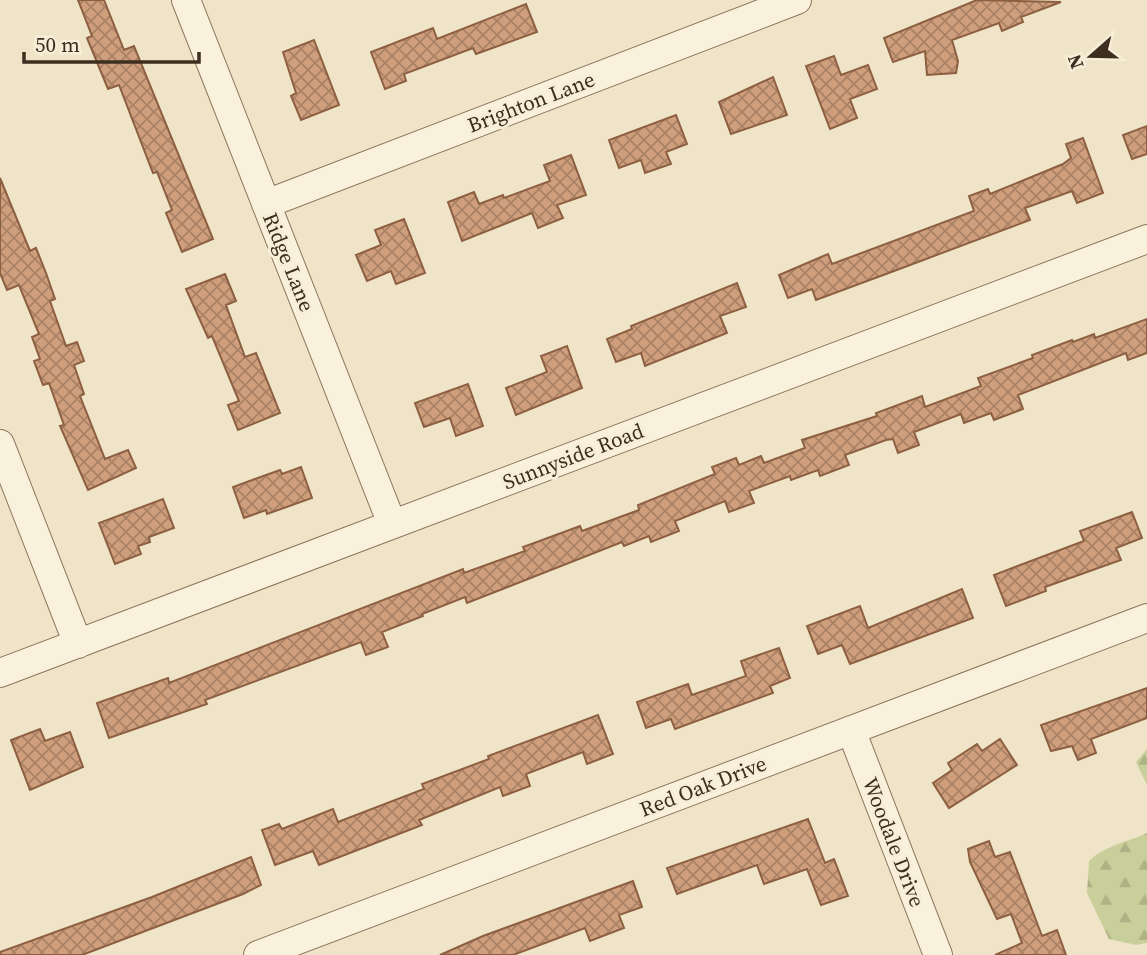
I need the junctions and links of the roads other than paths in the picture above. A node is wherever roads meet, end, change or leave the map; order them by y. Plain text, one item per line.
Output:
1 (186, 0) edge
2 (797, 0) edge
3 (266, 204) junction
4 (1147, 239) edge
5 (0, 443) edge
6 (392, 524) junction
7 (1147, 618) edge
8 (78, 644) junction
9 (0, 673) edge
10 (851, 730) junction
11 (258, 955) edge
12 (938, 955) edge

1 - 3 street, Ridge Lane
2 - 3 street, Brighton Lane
3 - 6 street, Ridge Lane
4 - 6 street, Sunnyside Road
5 - 8 street
6 - 8 street, Sunnyside Road
7 - 10 street, Red Oak Drive
8 - 9 street, Sunnyside Road
10 - 11 street, Red Oak Drive
10 - 12 street, Woodale Drive

